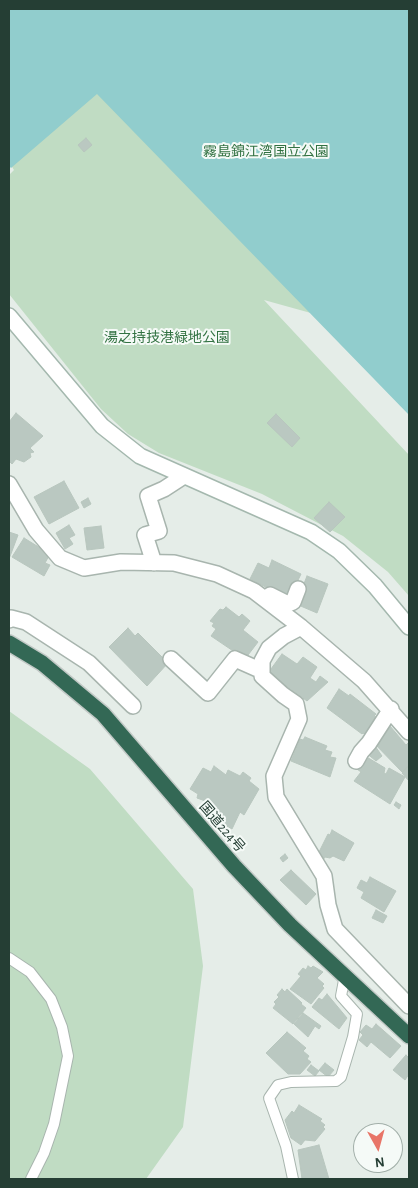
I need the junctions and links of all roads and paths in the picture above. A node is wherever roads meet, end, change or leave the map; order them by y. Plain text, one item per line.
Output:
1 (9, 316) edge
2 (184, 476) junction
3 (9, 484) edge
4 (154, 562) junction
5 (298, 589) dead end
6 (254, 591) junction
7 (9, 620) edge
8 (301, 627) junction
9 (409, 627) edge
10 (9, 643) edge
11 (171, 659) dead end
12 (262, 671) junction
13 (133, 706) dead end
14 (390, 710) junction
15 (409, 732) edge
16 (356, 761) dead end
17 (9, 958) edge
18 (345, 975) junction
19 (409, 1006) edge
20 (409, 1036) edge
21 (31, 1179) edge
22 (294, 1179) edge

1 - 2 street
2 - 4 street
2 - 9 street
3 - 4 street
4 - 6 street
5 - 6 street
6 - 8 street
7 - 13 street
8 - 12 street
8 - 14 street
10 - 18 highway, 国道224号
11 - 12 street
12 - 19 street
14 - 15 street
14 - 16 street
17 - 21 lane
18 - 20 highway, 国道224号
18 - 22 lane

